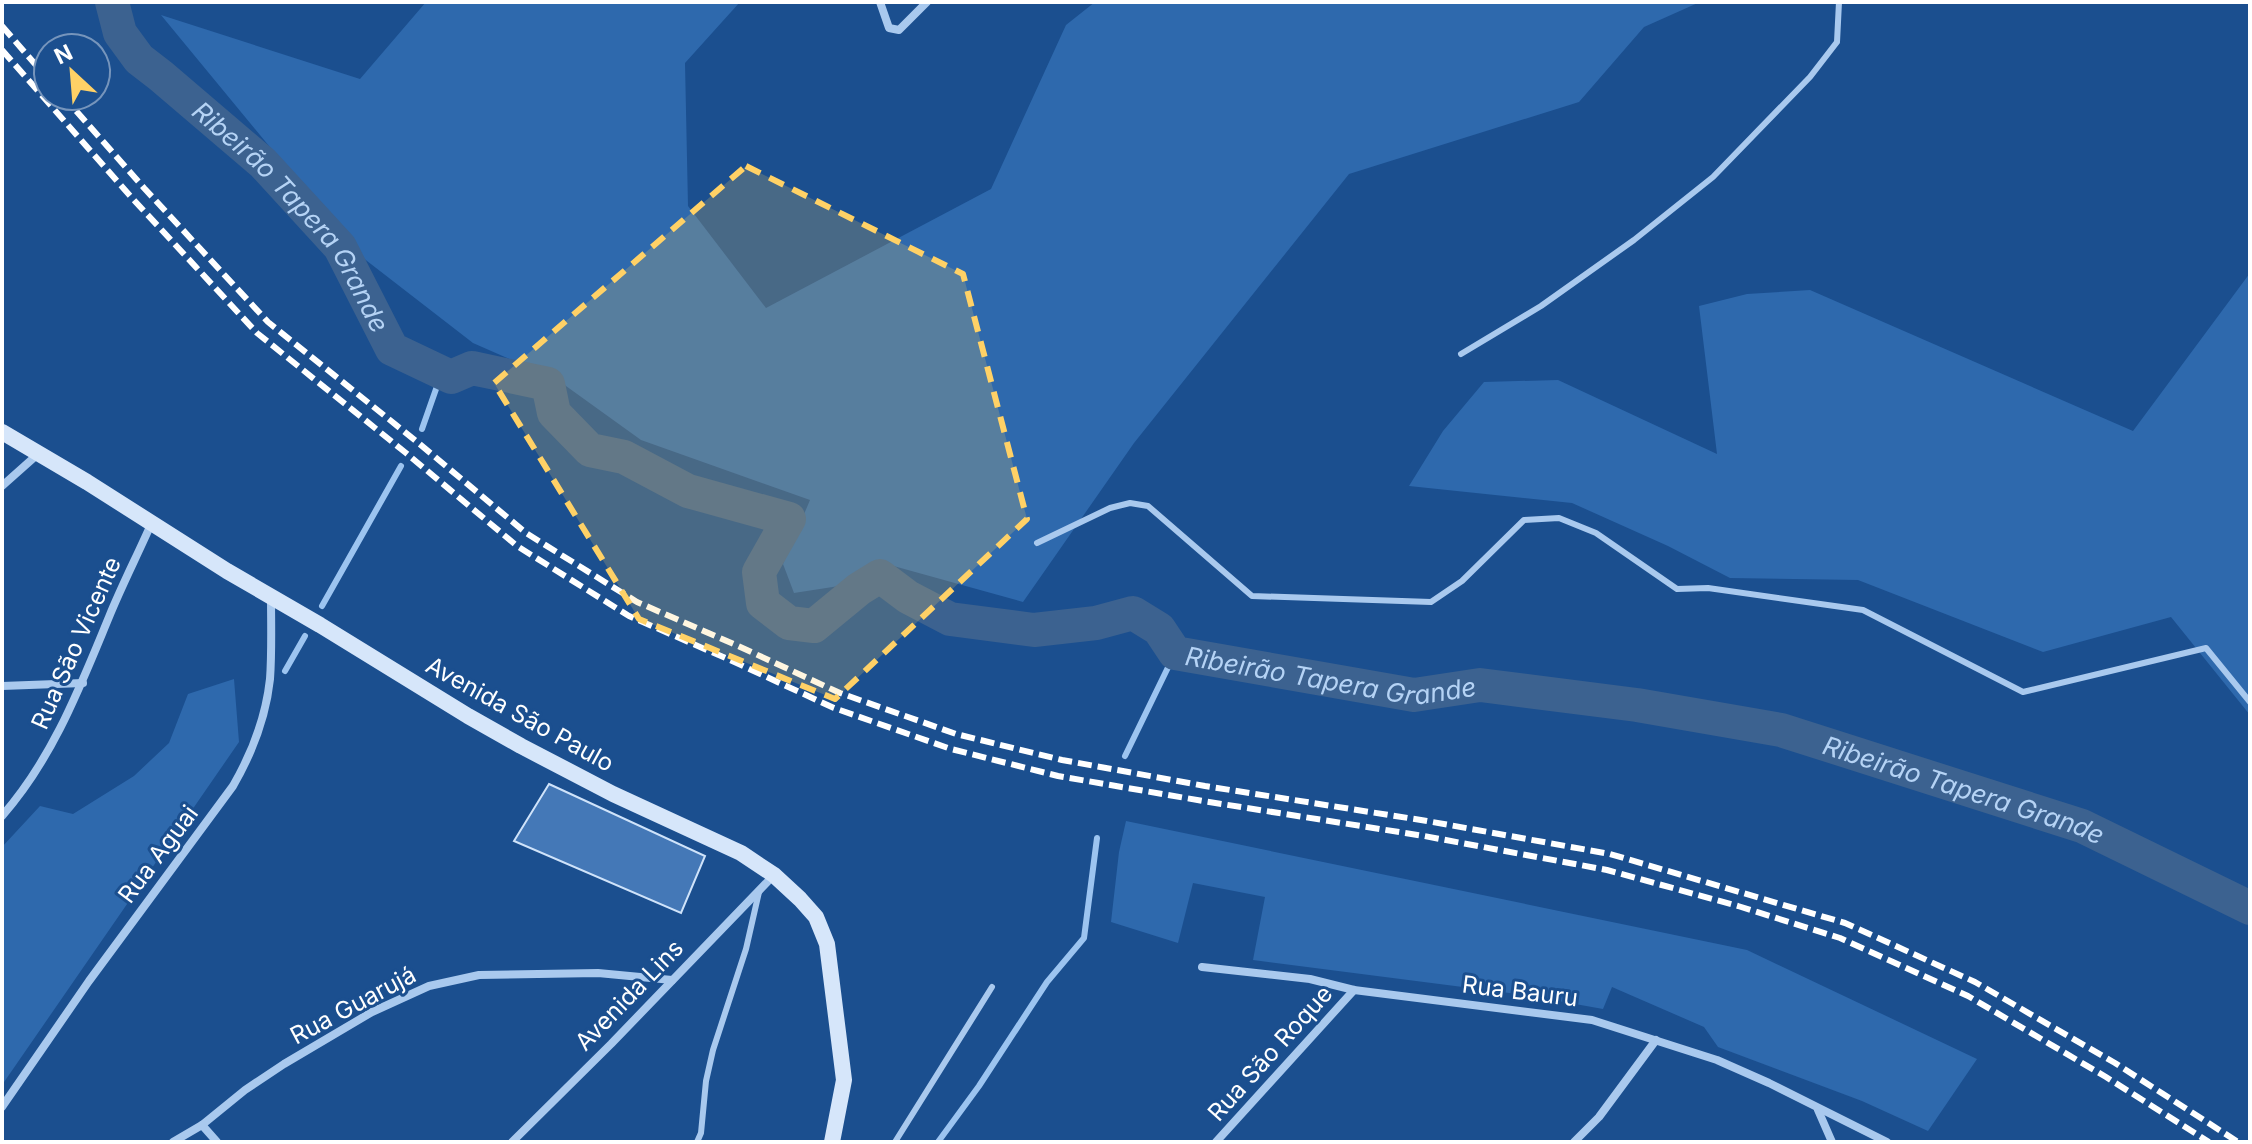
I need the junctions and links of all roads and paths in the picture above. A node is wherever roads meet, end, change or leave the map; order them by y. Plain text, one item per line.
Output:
1 (880, 2) edge
2 (927, 2) edge
3 (1839, 2) edge
4 (1461, 354) dead end
5 (2, 432) edge
6 (38, 454) junction
7 (2, 486) edge
8 (152, 522) junction
9 (1037, 543) dead end
10 (271, 596) junction
11 (83, 683) junction
12 (2, 686) edge
13 (2250, 702) edge
14 (2, 816) edge
15 (774, 875) junction
16 (759, 892) junction
17 (1202, 967) dead end
18 (672, 980) junction
19 (992, 987) dead end
20 (1354, 990) junction
21 (1656, 1040) junction
22 (2, 1107) edge
23 (1818, 1109) junction
24 (202, 1125) junction
25 (173, 1142) edge
26 (217, 1142) edge
27 (512, 1142) edge
28 (697, 1142) edge
29 (832, 1142) edge
30 (895, 1142) edge
31 (1216, 1142) edge
32 (1574, 1142) edge
33 (1832, 1142) edge
34 (1887, 1142) edge

1 - 2 street
3 - 4 lane
5 - 6 main road, Avenida São Paulo
6 - 7 street
6 - 8 main road, Avenida São Paulo
8 - 10 main road, Avenida São Paulo
8 - 11 street, Rua São Vicente
9 - 13 lane
10 - 15 main road, Avenida São Paulo
10 - 22 street, Rua Aguai
11 - 12 street
11 - 14 street, Rua São Vicente
15 - 16 street, Avenida Lins
15 - 29 main road, Avenida São Paulo
16 - 18 street, Avenida Lins
16 - 28 lane
17 - 20 street, Rua Bauru
18 - 24 street, Rua Guarujá
18 - 27 street, Avenida Lins
19 - 30 lane
20 - 21 street, Rua Bauru
20 - 31 street, Rua São Roque
21 - 23 street, Rua Bauru
21 - 32 street
23 - 33 street
23 - 34 street, Rua Bauru
24 - 25 street, Rua Guarujá
24 - 26 street

